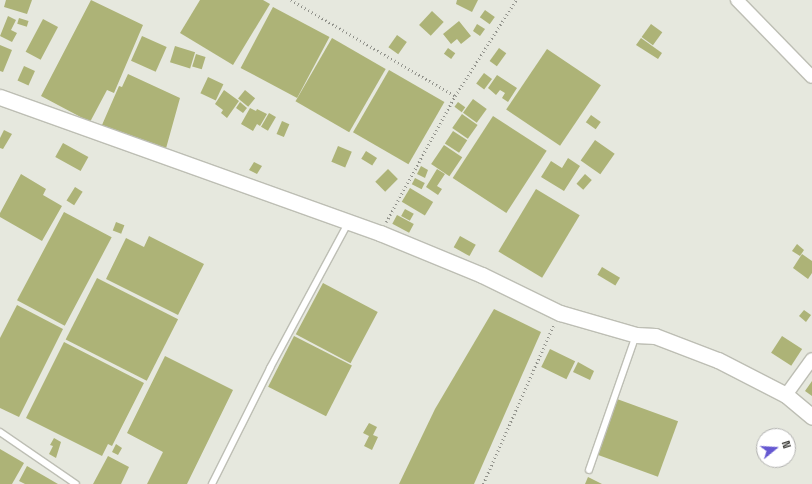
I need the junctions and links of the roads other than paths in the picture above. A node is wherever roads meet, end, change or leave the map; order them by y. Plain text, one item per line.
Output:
1 (737, 0) edge
2 (812, 77) edge
3 (0, 97) edge
4 (348, 223) junction
5 (636, 335) junction
6 (812, 359) edge
7 (786, 395) junction
8 (812, 416) edge
9 (0, 432) edge
10 (588, 470) dead end
11 (76, 484) edge
12 (212, 484) edge

1 - 2 street
3 - 4 street
4 - 5 street
4 - 12 lane
5 - 7 street
5 - 10 lane
6 - 7 street
7 - 8 street
9 - 11 lane

